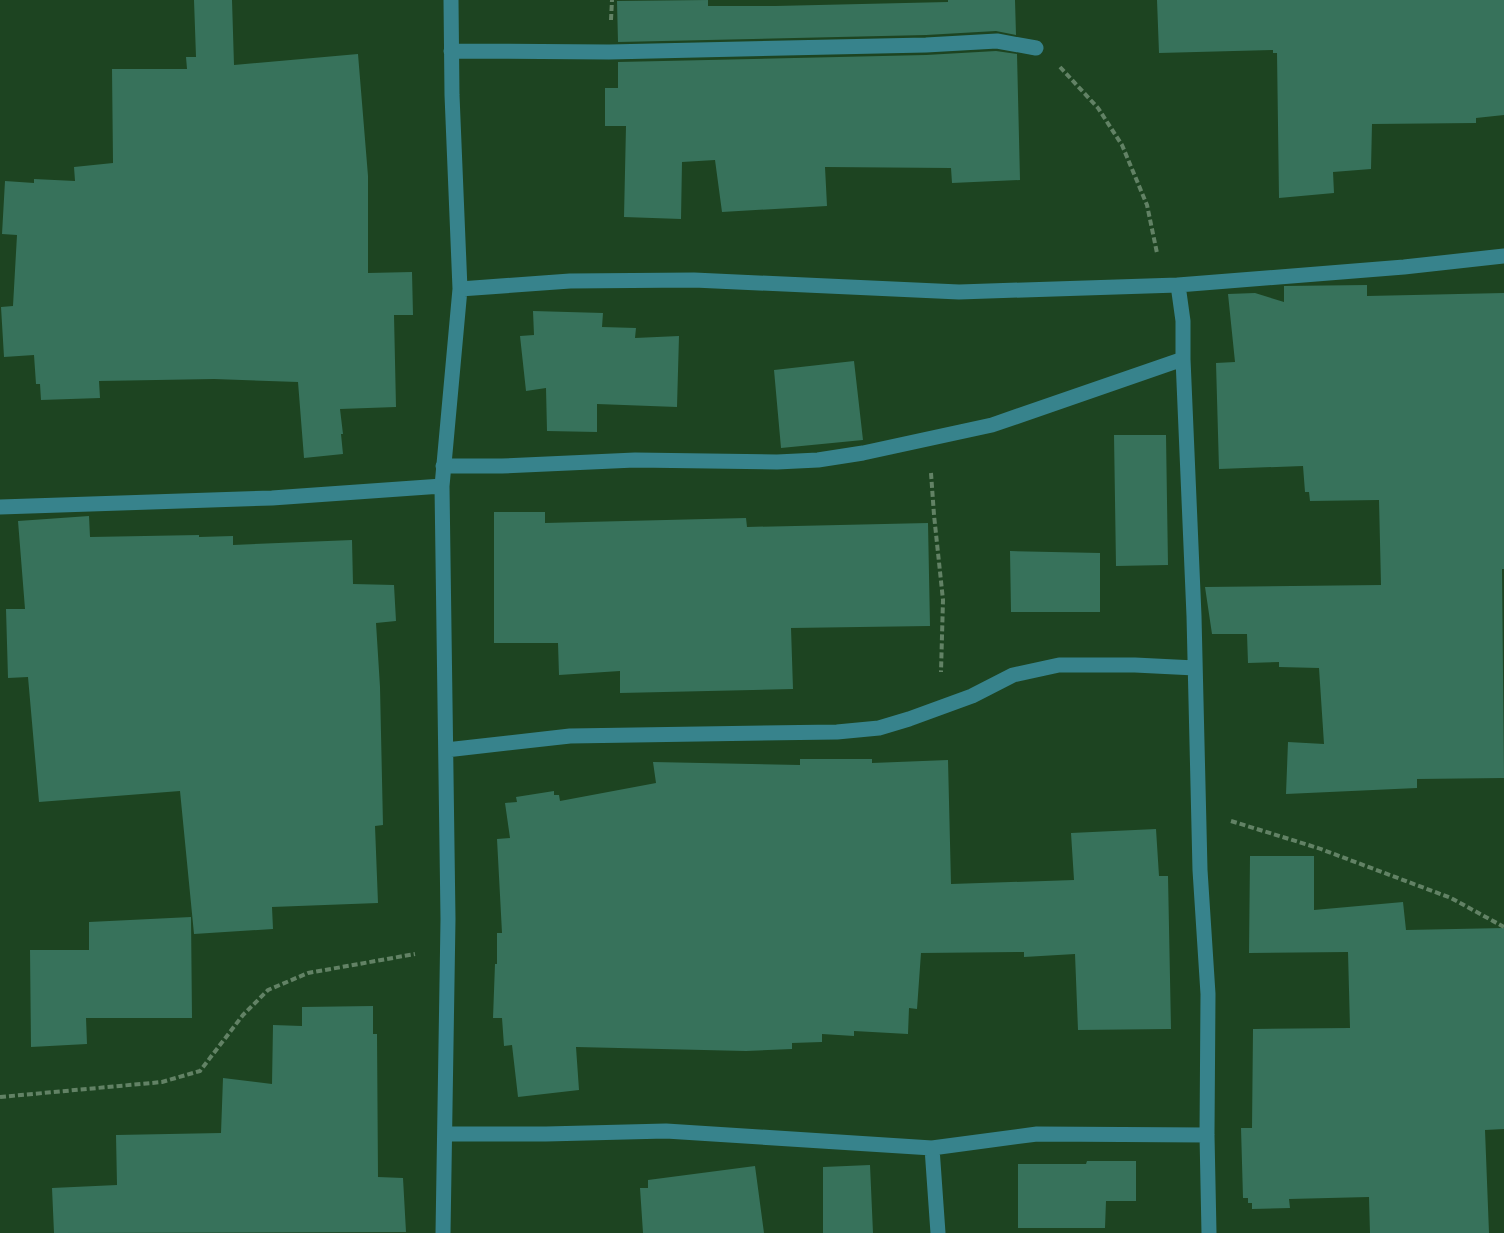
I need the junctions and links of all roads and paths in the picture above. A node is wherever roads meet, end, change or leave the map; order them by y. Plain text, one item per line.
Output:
1 (451, 0) edge
2 (1036, 48) joint
3 (450, 51) junction
4 (1504, 256) edge
5 (1171, 285) junction
6 (460, 289) junction
7 (1183, 359) junction
8 (930, 438) junction
9 (442, 466) junction
10 (442, 486) junction
11 (0, 507) edge
12 (1195, 668) junction
13 (940, 709) junction
14 (447, 750) junction
15 (1199, 811) junction
16 (1504, 927) edge
17 (448, 948) junction
18 (0, 1097) edge
19 (445, 1134) junction
20 (1207, 1135) junction
21 (932, 1148) junction
22 (443, 1233) edge
23 (938, 1233) edge
24 (1209, 1233) edge

1 - 3 street
2 - 3 street
2 - 5 path
3 - 6 street
4 - 5 street
5 - 6 street
5 - 7 street
6 - 9 street
7 - 8 street
7 - 12 street
8 - 9 street
8 - 13 path
9 - 10 street
10 - 11 street
10 - 14 street
12 - 13 street
12 - 15 street
13 - 14 street
14 - 17 street
15 - 16 path
15 - 20 street
17 - 18 path
17 - 19 street
19 - 21 street
19 - 22 street
20 - 21 street
20 - 24 street
21 - 23 street

